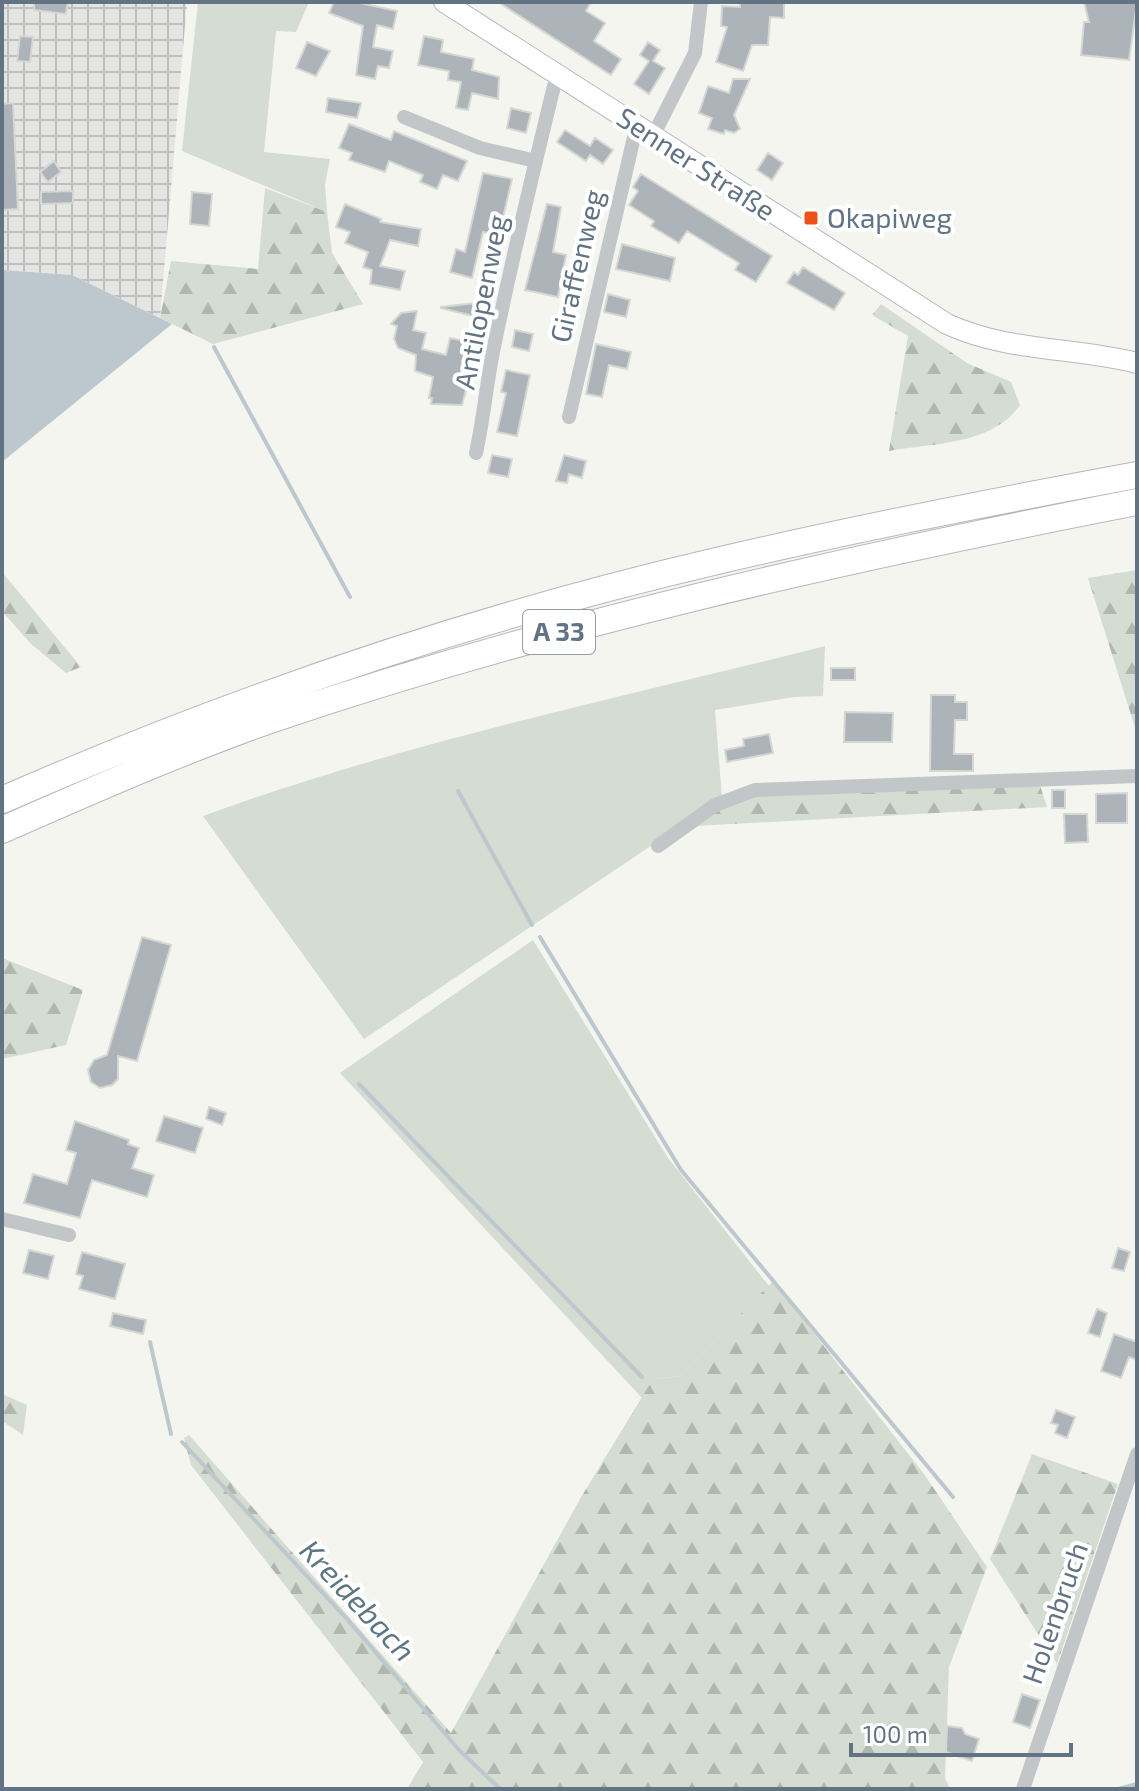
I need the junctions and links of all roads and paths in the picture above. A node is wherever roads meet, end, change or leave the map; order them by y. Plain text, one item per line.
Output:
1 (444, 2) edge
2 (701, 2) edge
3 (560, 77) junction
4 (404, 117) dead end
5 (646, 132) junction
6 (536, 161) junction
7 (1137, 363) edge
8 (569, 417) dead end
9 (476, 453) dead end
10 (1137, 475) edge
11 (1137, 502) edge
12 (1137, 776) edge
13 (2, 800) edge
14 (2, 830) edge
15 (658, 846) dead end
16 (2, 1219) edge
17 (69, 1235) dead end
18 (1137, 1454) edge
19 (1023, 1789) edge

1 - 3 street, Senner Straße
2 - 5 street
3 - 5 street, Senner Straße
3 - 6 street, Antilopenweg
4 - 6 street
5 - 7 street, Senner Straße
5 - 8 street, Giraffenweg
6 - 9 street, Antilopenweg
10 - 13 highway, A 33
11 - 14 highway, A 33
12 - 15 street
16 - 17 street
18 - 19 street, Holenbruch

